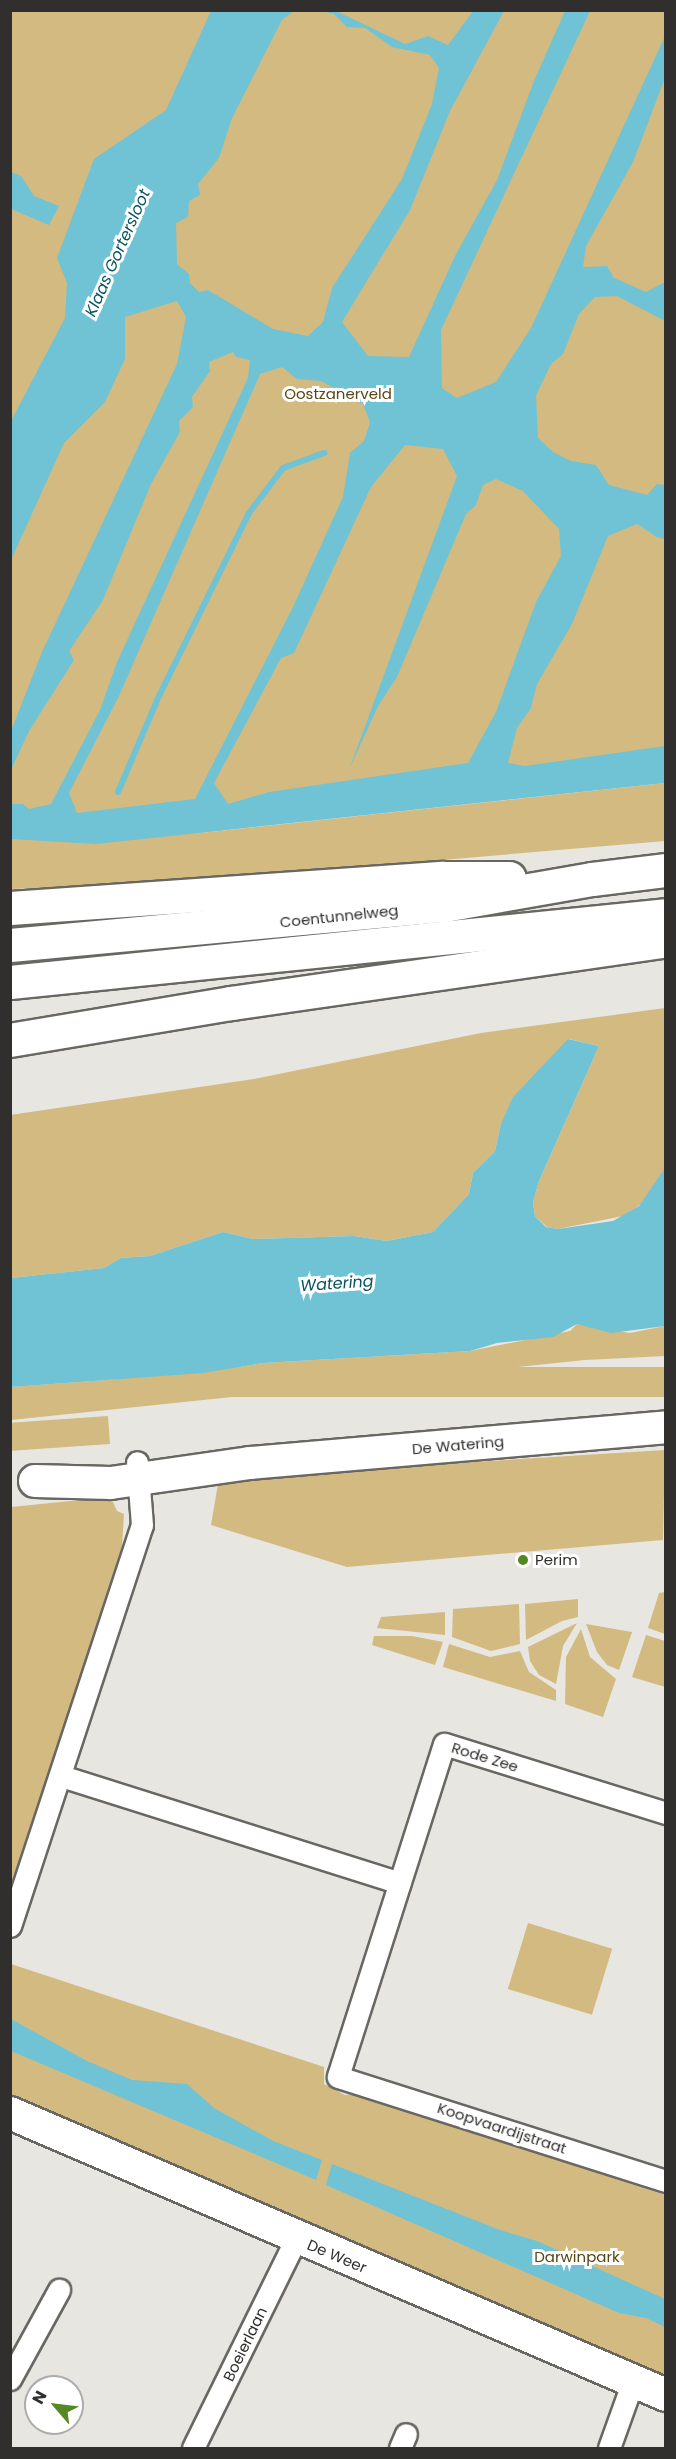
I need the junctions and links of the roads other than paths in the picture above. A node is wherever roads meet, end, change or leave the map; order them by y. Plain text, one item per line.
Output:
1 (666, 870) edge
2 (592, 879) junction
3 (10, 908) edge
4 (666, 915) edge
5 (666, 940) edge
6 (10, 945) edge
7 (10, 982) edge
8 (10, 1041) edge
9 (666, 1427) edge
10 (139, 1471) junction
11 (23, 1482) edge
12 (61, 1776) junction
13 (666, 1813) edge
14 (399, 1883) junction
15 (10, 1926) edge
16 (338, 2077) joint
17 (10, 2113) edge
18 (666, 2181) edge
19 (296, 2238) junction
20 (59, 2290) dead end
21 (10, 2379) edge
22 (633, 2381) junction
23 (666, 2395) edge
24 (193, 2448) edge
25 (609, 2448) edge

1 - 2 highway, Coentunnelweg
2 - 3 highway
2 - 6 highway, Coentunnelweg
4 - 7 highway
5 - 8 highway
9 - 10 street, De Watering
10 - 11 street, De Watering
10 - 12 street
12 - 14 street
12 - 15 street
13 - 14 street, Rode Zee
14 - 16 street, Rode Zee
16 - 18 street, Koopvaardijstraat
17 - 19 street, De Weer
19 - 22 street, De Weer
19 - 24 street, Boeierlaan
20 - 21 street
22 - 23 street, De Weer
22 - 25 street

